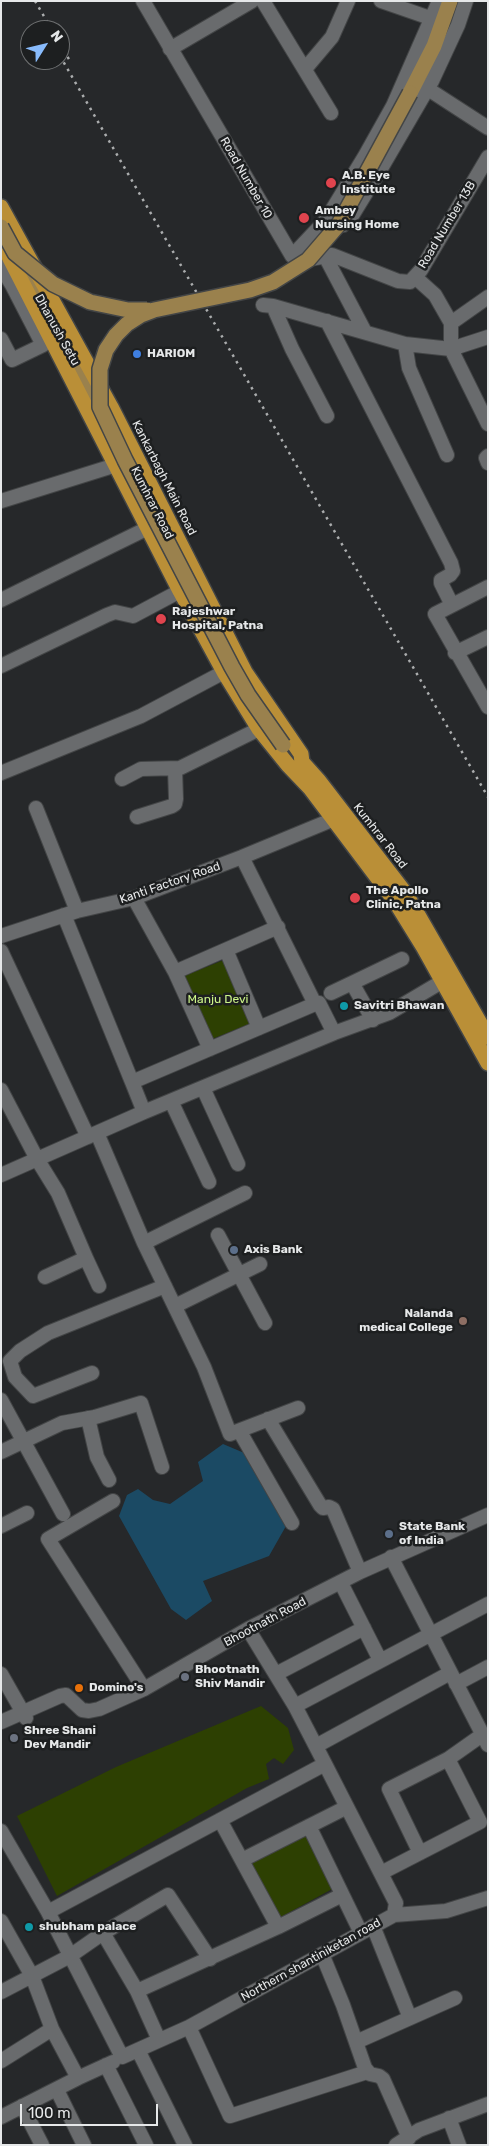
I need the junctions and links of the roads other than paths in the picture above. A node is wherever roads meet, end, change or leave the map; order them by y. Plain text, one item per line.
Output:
1 (143, 1) edge
2 (252, 1) edge
3 (263, 1) edge
4 (348, 1) edge
5 (381, 1) edge
6 (439, 1) edge
7 (450, 1) edge
8 (466, 1) edge
9 (433, 19) junction
10 (170, 49) junction
11 (305, 69) junction
12 (428, 89) junction
13 (331, 113) dead end
14 (488, 128) edge
15 (488, 156) edge
16 (1, 207) edge
17 (1, 227) edge
18 (1, 241) edge
19 (15, 253) junction
20 (292, 256) junction
21 (321, 257) junction
22 (1, 267) edge
23 (415, 277) junction
24 (16, 283) junction
25 (488, 297) edge
26 (154, 310) junction
27 (327, 322) junction
28 (451, 322) junction
29 (365, 332) junction
30 (488, 337) edge
31 (1, 339) edge
32 (405, 344) junction
33 (451, 349) junction
34 (100, 407) junction
35 (327, 416) dead end
36 (488, 424) edge
37 (448, 455) dead end
38 (488, 456) edge
39 (488, 463) edge
40 (116, 465) junction
41 (1, 501) edge
42 (148, 528) junction
43 (488, 587) edge
44 (180, 592) junction
45 (1, 600) edge
46 (452, 605) junction
47 (488, 637) edge
48 (456, 653) junction
49 (1, 666) edge
50 (224, 672) junction
51 (488, 707) edge
52 (259, 729) junction
53 (297, 765) junction
54 (175, 769) junction
55 (1, 773) edge
56 (122, 779) dead end
57 (36, 808) dead end
58 (137, 817) dead end
59 (334, 819) junction
60 (242, 857) junction
61 (400, 897) junction
62 (134, 898) junction
63 (71, 913) junction
64 (278, 927) junction
65 (1, 936) edge
66 (226, 950) junction
67 (1, 951) edge
68 (402, 959) dead end
69 (175, 972) junction
70 (443, 981) junction
71 (352, 983) junction
72 (331, 993) dead end
73 (315, 1004) junction
74 (373, 1020) junction
75 (259, 1028) junction
76 (335, 1032) junction
77 (488, 1037) edge
78 (210, 1049) junction
79 (488, 1064) edge
80 (132, 1082) junction
81 (203, 1088) junction
82 (1, 1090) edge
83 (171, 1101) junction
84 (144, 1112) junction
85 (93, 1135) junction
86 (37, 1159) junction
87 (238, 1164) dead end
88 (1, 1175) edge
89 (209, 1182) dead end
90 (245, 1193) dead end
91 (218, 1235) dead end
92 (144, 1244) junction
93 (86, 1258) junction
94 (260, 1264) dead end
95 (240, 1274) junction
96 (45, 1276) dead end
97 (99, 1286) dead end
98 (165, 1286) junction
99 (175, 1306) junction
100 (264, 1323) dead end
101 (92, 1373) dead end
102 (1, 1400) edge
103 (298, 1408) dead end
104 (88, 1418) junction
105 (268, 1419) junction
106 (240, 1432) junction
107 (24, 1441) junction
108 (1, 1452) edge
109 (162, 1466) dead end
110 (109, 1480) dead end
111 (113, 1501) dead end
112 (26, 1512) dead end
113 (63, 1514) dead end
114 (488, 1515) edge
115 (292, 1523) dead end
116 (1, 1526) edge
117 (391, 1557) junction
118 (360, 1572) junction
119 (341, 1583) junction
120 (488, 1604) edge
121 (364, 1628) junction
122 (248, 1629) junction
123 (430, 1633) junction
124 (380, 1660) junction
125 (488, 1667) edge
126 (1, 1674) edge
127 (276, 1674) junction
128 (453, 1678) junction
129 (144, 1689) junction
130 (295, 1706) junction
131 (24, 1715) junction
132 (1, 1722) edge
133 (1, 1730) edge
134 (485, 1740) edge
135 (316, 1746) junction
136 (448, 1760) junction
137 (326, 1764) junction
138 (347, 1807) junction
139 (220, 1820) junction
140 (309, 1826) junction
141 (3, 1839) edge
142 (420, 1853) junction
143 (242, 1860) junction
144 (381, 1873) junction
145 (342, 1895) junction
146 (488, 1898) edge
147 (48, 1912) junction
148 (394, 1915) junction
149 (1, 1921) edge
150 (278, 1927) junction
151 (367, 1930) junction
152 (103, 1934) junction
153 (6, 1942) edge
154 (322, 1954) junction
155 (70, 1956) junction
156 (210, 1959) junction
157 (32, 1976) junction
158 (138, 1991) junction
159 (1, 1992) edge
160 (455, 1998) dead end
161 (410, 2018) junction
162 (189, 2027) junction
163 (52, 2029) junction
164 (159, 2040) junction
165 (356, 2042) junction
166 (138, 2050) junction
167 (122, 2058) junction
168 (1, 2061) edge
169 (106, 2065) junction
170 (367, 2072) junction
171 (78, 2078) junction
172 (57, 2090) junction
173 (488, 2104) edge
174 (22, 2106) junction
175 (1, 2116) edge
176 (449, 2118) junction
177 (402, 2141) edge
178 (42, 2145) edge
179 (84, 2145) edge
180 (146, 2145) edge
181 (185, 2145) edge
182 (459, 2145) edge

1 - 10 street, Road Number 10
2 - 10 street
3 - 11 street
4 - 11 street
5 - 9 street
6 - 9 street
7 - 26 main road, bridge
8 - 12 street
9 - 20 street
10 - 20 street, Road Number 10
11 - 13 street
12 - 14 street
12 - 21 street
15 - 23 street, Road Number 13B
16 - 53 highway, Kankarbagh Main Road
17 - 19 main road, Dhanush Setu, bridge
18 - 24 highway, Kumhrar Road
19 - 26 main road, bridge
19 - 34 main road, Dhanush Setu, bridge
20 - 21 street
21 - 23 street, Road Number 13B
21 - 29 street
22 - 24 street
23 - 28 street
24 - 31 street
24 - 40 highway, Kumhrar Road
25 - 28 street
26 - 34 main road, bridge
27 - 29 street
27 - 35 street
27 - 46 street
28 - 33 street
29 - 32 street
30 - 33 street
32 - 33 street
32 - 37 street
33 - 36 street
34 - 53 main road, Dhanush Setu, bridge
38 - 39 street
40 - 41 street
40 - 42 highway, Kumhrar Road
42 - 44 highway, Kumhrar Road
42 - 45 street
43 - 46 street
44 - 49 street
44 - 50 highway, Kumhrar Road
46 - 48 street
47 - 48 street
48 - 51 street
50 - 52 highway, Kumhrar Road
50 - 55 street
52 - 53 highway, Kumhrar Road
52 - 54 street
53 - 59 highway
53 - 61 highway, Kumhrar Road
54 - 56 street
54 - 58 street
57 - 63 street
59 - 60 street, Kanti Factory Road
59 - 61 highway
60 - 62 street, Kanti Factory Road
60 - 64 street
61 - 70 highway, Kumhrar Road
61 - 77 highway, Kumhrar Road
62 - 63 street, Kanti Factory Road
62 - 69 street
63 - 65 street, Kanti Factory Road
63 - 80 street
64 - 66 street
64 - 73 street
66 - 69 street
66 - 75 street
67 - 85 street
68 - 71 street
69 - 78 street
70 - 74 street
70 - 79 highway, Kumhrar Road
71 - 72 street
71 - 74 street
73 - 75 street
73 - 76 street
74 - 76 street
75 - 78 street
76 - 81 street
78 - 80 street
80 - 84 street
81 - 83 street
81 - 87 street
82 - 86 street
83 - 84 street
83 - 89 street
84 - 85 street
85 - 86 street
85 - 92 street
86 - 88 street
86 - 93 street
90 - 92 street
91 - 95 street
92 - 98 street
93 - 96 street
93 - 97 street
94 - 95 street
95 - 99 street
95 - 100 street
98 - 99 street
98 - 101 street
99 - 106 street
102 - 107 street
103 - 105 street
104 - 107 street
104 - 109 street
104 - 110 street
105 - 106 street
105 - 118 street
106 - 115 street
107 - 108 street
107 - 113 street
111 - 129 street
112 - 116 street
114 - 117 street, Bhootnath Road
117 - 118 street, Bhootnath Road
117 - 123 street
118 - 119 street, Bhootnath Road
119 - 121 street
119 - 122 street, Bhootnath Road
120 - 123 street
121 - 124 street
121 - 127 street
122 - 127 street, Northern shantiniketan road
122 - 129 street, Bhootnath Road
123 - 124 street
123 - 128 street
124 - 130 street
125 - 128 street
126 - 131 street
127 - 130 street, Northern shantiniketan road
128 - 134 street
128 - 135 street
129 - 131 street, Bhootnath Road
130 - 135 street, Northern shantiniketan road
131 - 132 street, Bhootnath Road
131 - 133 street, Bhootnath Road
134 - 136 street
135 - 137 street, Northern shantiniketan road
136 - 142 street
136 - 142 street
137 - 138 street, Northern shantiniketan road
137 - 139 street
138 - 140 street
138 - 144 street, Northern shantiniketan road
139 - 143 street
139 - 147 street
140 - 143 street
140 - 145 street
141 - 147 street
142 - 144 street
143 - 150 street
144 - 148 street, Northern shantiniketan road
145 - 150 street
145 - 151 street
146 - 148 street
147 - 155 street
148 - 151 street, Northern shantiniketan road
149 - 153 street
150 - 156 street
151 - 154 street, Northern shantiniketan road
151 - 161 street
152 - 155 street
152 - 156 street
152 - 158 street
153 - 157 street
154 - 162 street, Northern shantiniketan road
154 - 165 street
155 - 157 street
155 - 167 street
156 - 158 street
157 - 159 street
157 - 163 street
158 - 164 street
160 - 161 street
161 - 165 street
162 - 164 street, Northern shantiniketan road
162 - 170 street
163 - 168 street
163 - 171 street
164 - 166 street, Northern shantiniketan road
165 - 170 street
166 - 167 street, Northern shantiniketan road
166 - 181 street
167 - 169 street, Northern shantiniketan road
169 - 171 street, Northern shantiniketan road
169 - 180 street
170 - 177 street
171 - 172 street, Northern shantiniketan road
172 - 174 street, Northern shantiniketan road
172 - 179 street
173 - 176 street
174 - 175 street, Northern shantiniketan road
174 - 178 street
176 - 177 street
176 - 182 street

